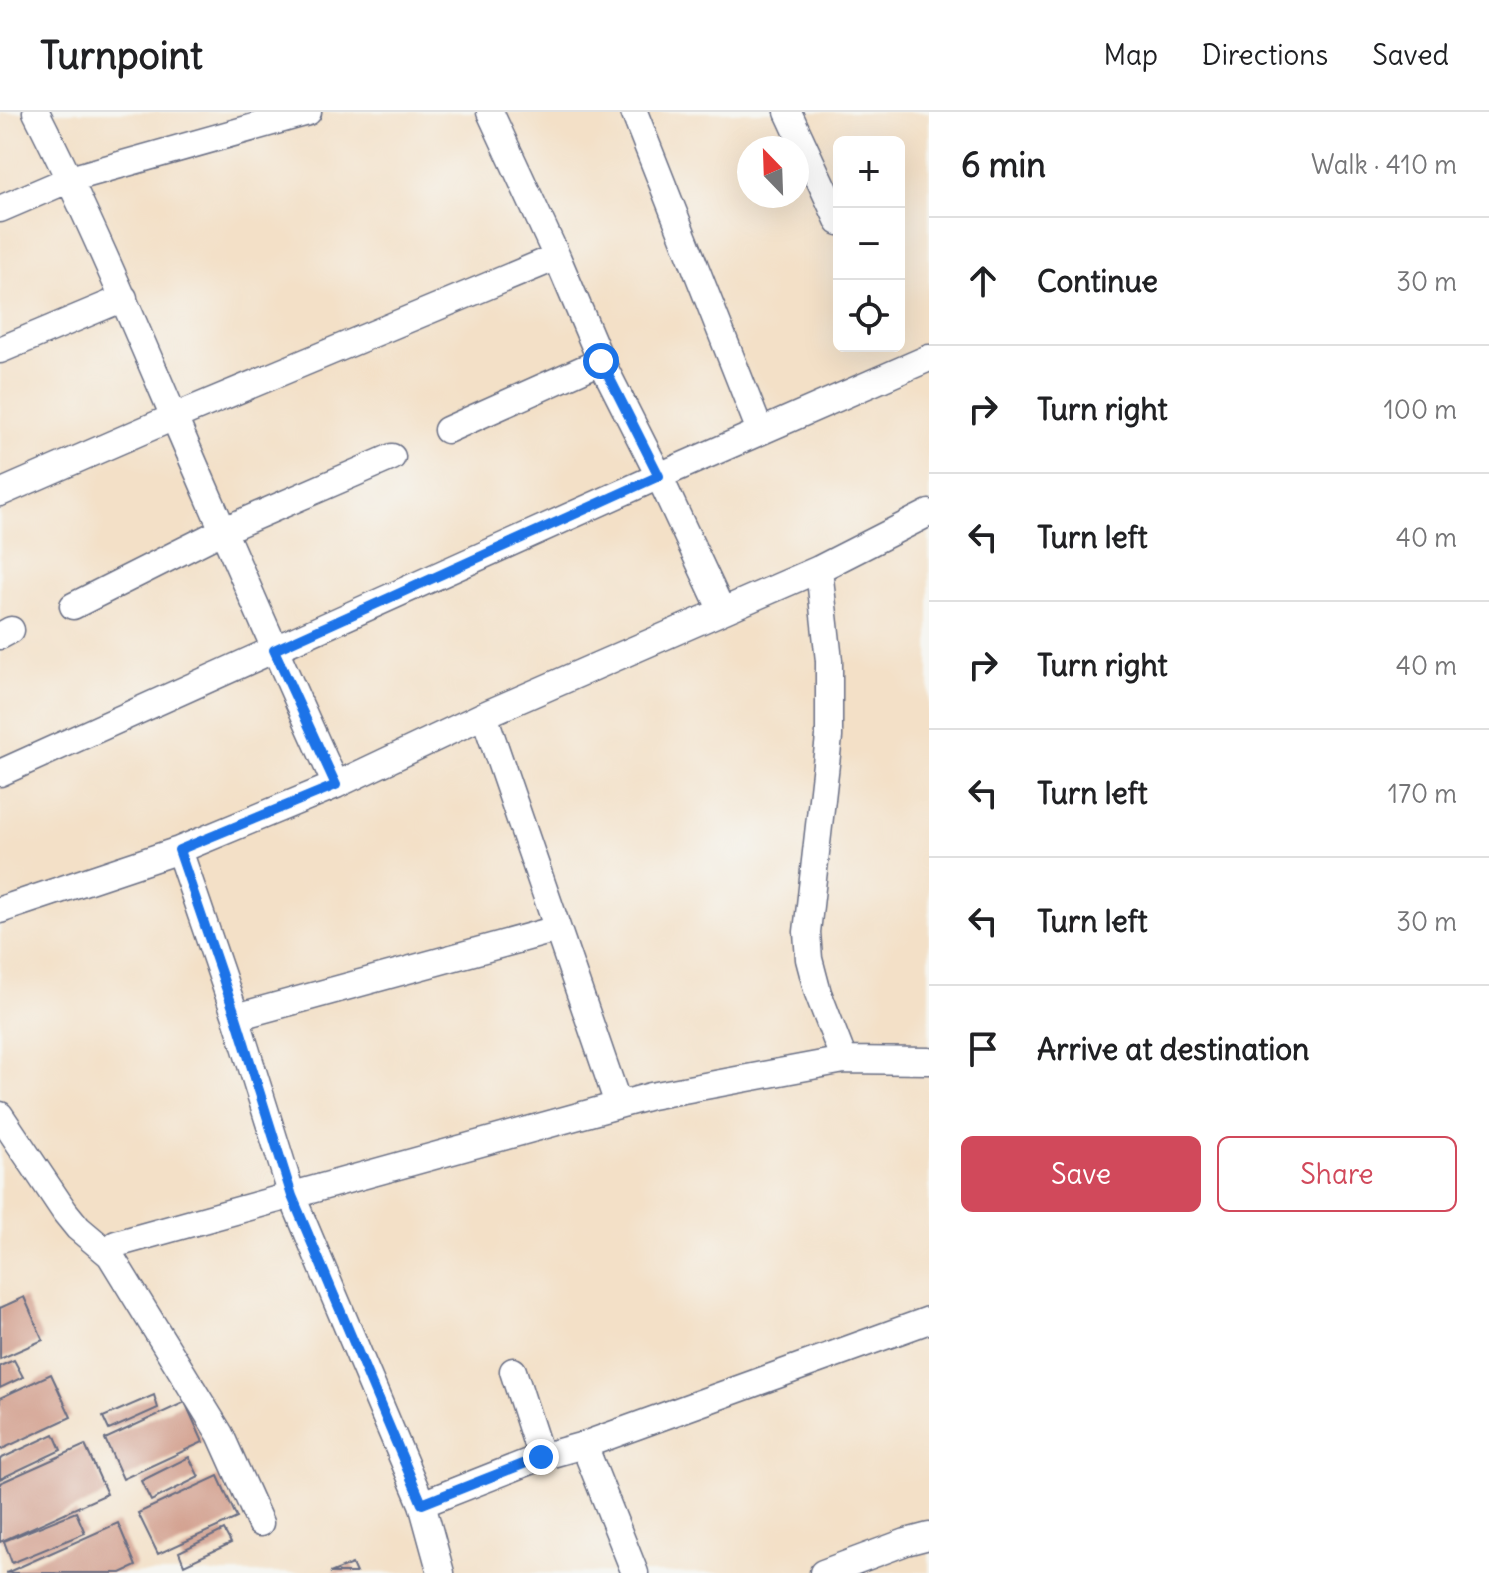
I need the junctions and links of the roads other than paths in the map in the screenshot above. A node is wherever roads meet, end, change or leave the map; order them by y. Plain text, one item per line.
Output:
1 (36, 112) edge
2 (308, 112) edge
3 (490, 112) edge
4 (634, 112) edge
5 (788, 112) edge
6 (70, 179) junction
7 (0, 209) edge
8 (833, 209) edge
9 (557, 257) junction
10 (124, 298) junction
11 (0, 350) edge
12 (910, 357) edge
13 (601, 361) junction
14 (174, 417) junction
15 (447, 430) dead end
16 (760, 431) junction
17 (392, 457) dead end
18 (659, 476) junction
19 (0, 493) edge
20 (929, 513) edge
21 (224, 530) junction
22 (819, 569) junction
23 (73, 606) dead end
24 (722, 611) junction
25 (274, 650) junction
26 (484, 715) junction
27 (0, 773) edge
28 (336, 785) junction
29 (179, 850) junction
30 (0, 910) edge
31 (557, 929) junction
32 (236, 1017) junction
33 (844, 1060) junction
34 (929, 1061) edge
35 (618, 1104) junction
36 (0, 1115) edge
37 (292, 1196) junction
38 (110, 1255) junction
39 (929, 1320) edge
40 (513, 1371) dead end
41 (584, 1445) junction
42 (541, 1457) junction
43 (422, 1504) junction
44 (260, 1523) dead end
45 (929, 1536) edge
46 (441, 1573) edge
47 (635, 1573) edge
48 (823, 1573) edge

1 - 6 street
2 - 6 street
3 - 9 street
4 - 16 street
5 - 8 street
6 - 7 street
6 - 10 street
9 - 13 street
9 - 14 street
10 - 11 street
10 - 14 street
12 - 16 street
13 - 15 street
13 - 18 street
14 - 19 street
14 - 21 street
16 - 18 street
17 - 21 street
18 - 24 street
18 - 25 street
20 - 22 street
21 - 23 street
21 - 25 street
22 - 24 street
22 - 33 street
24 - 26 street
25 - 27 street
25 - 28 street
26 - 28 street
26 - 31 street
28 - 29 street
29 - 30 street
29 - 32 street
31 - 32 street
31 - 35 street
32 - 37 street
33 - 34 street
33 - 35 street
35 - 37 street
36 - 38 street
37 - 38 street
37 - 43 street
38 - 44 street
39 - 41 street
40 - 42 street
41 - 42 street
41 - 47 street
42 - 43 street
43 - 46 street
45 - 48 street

